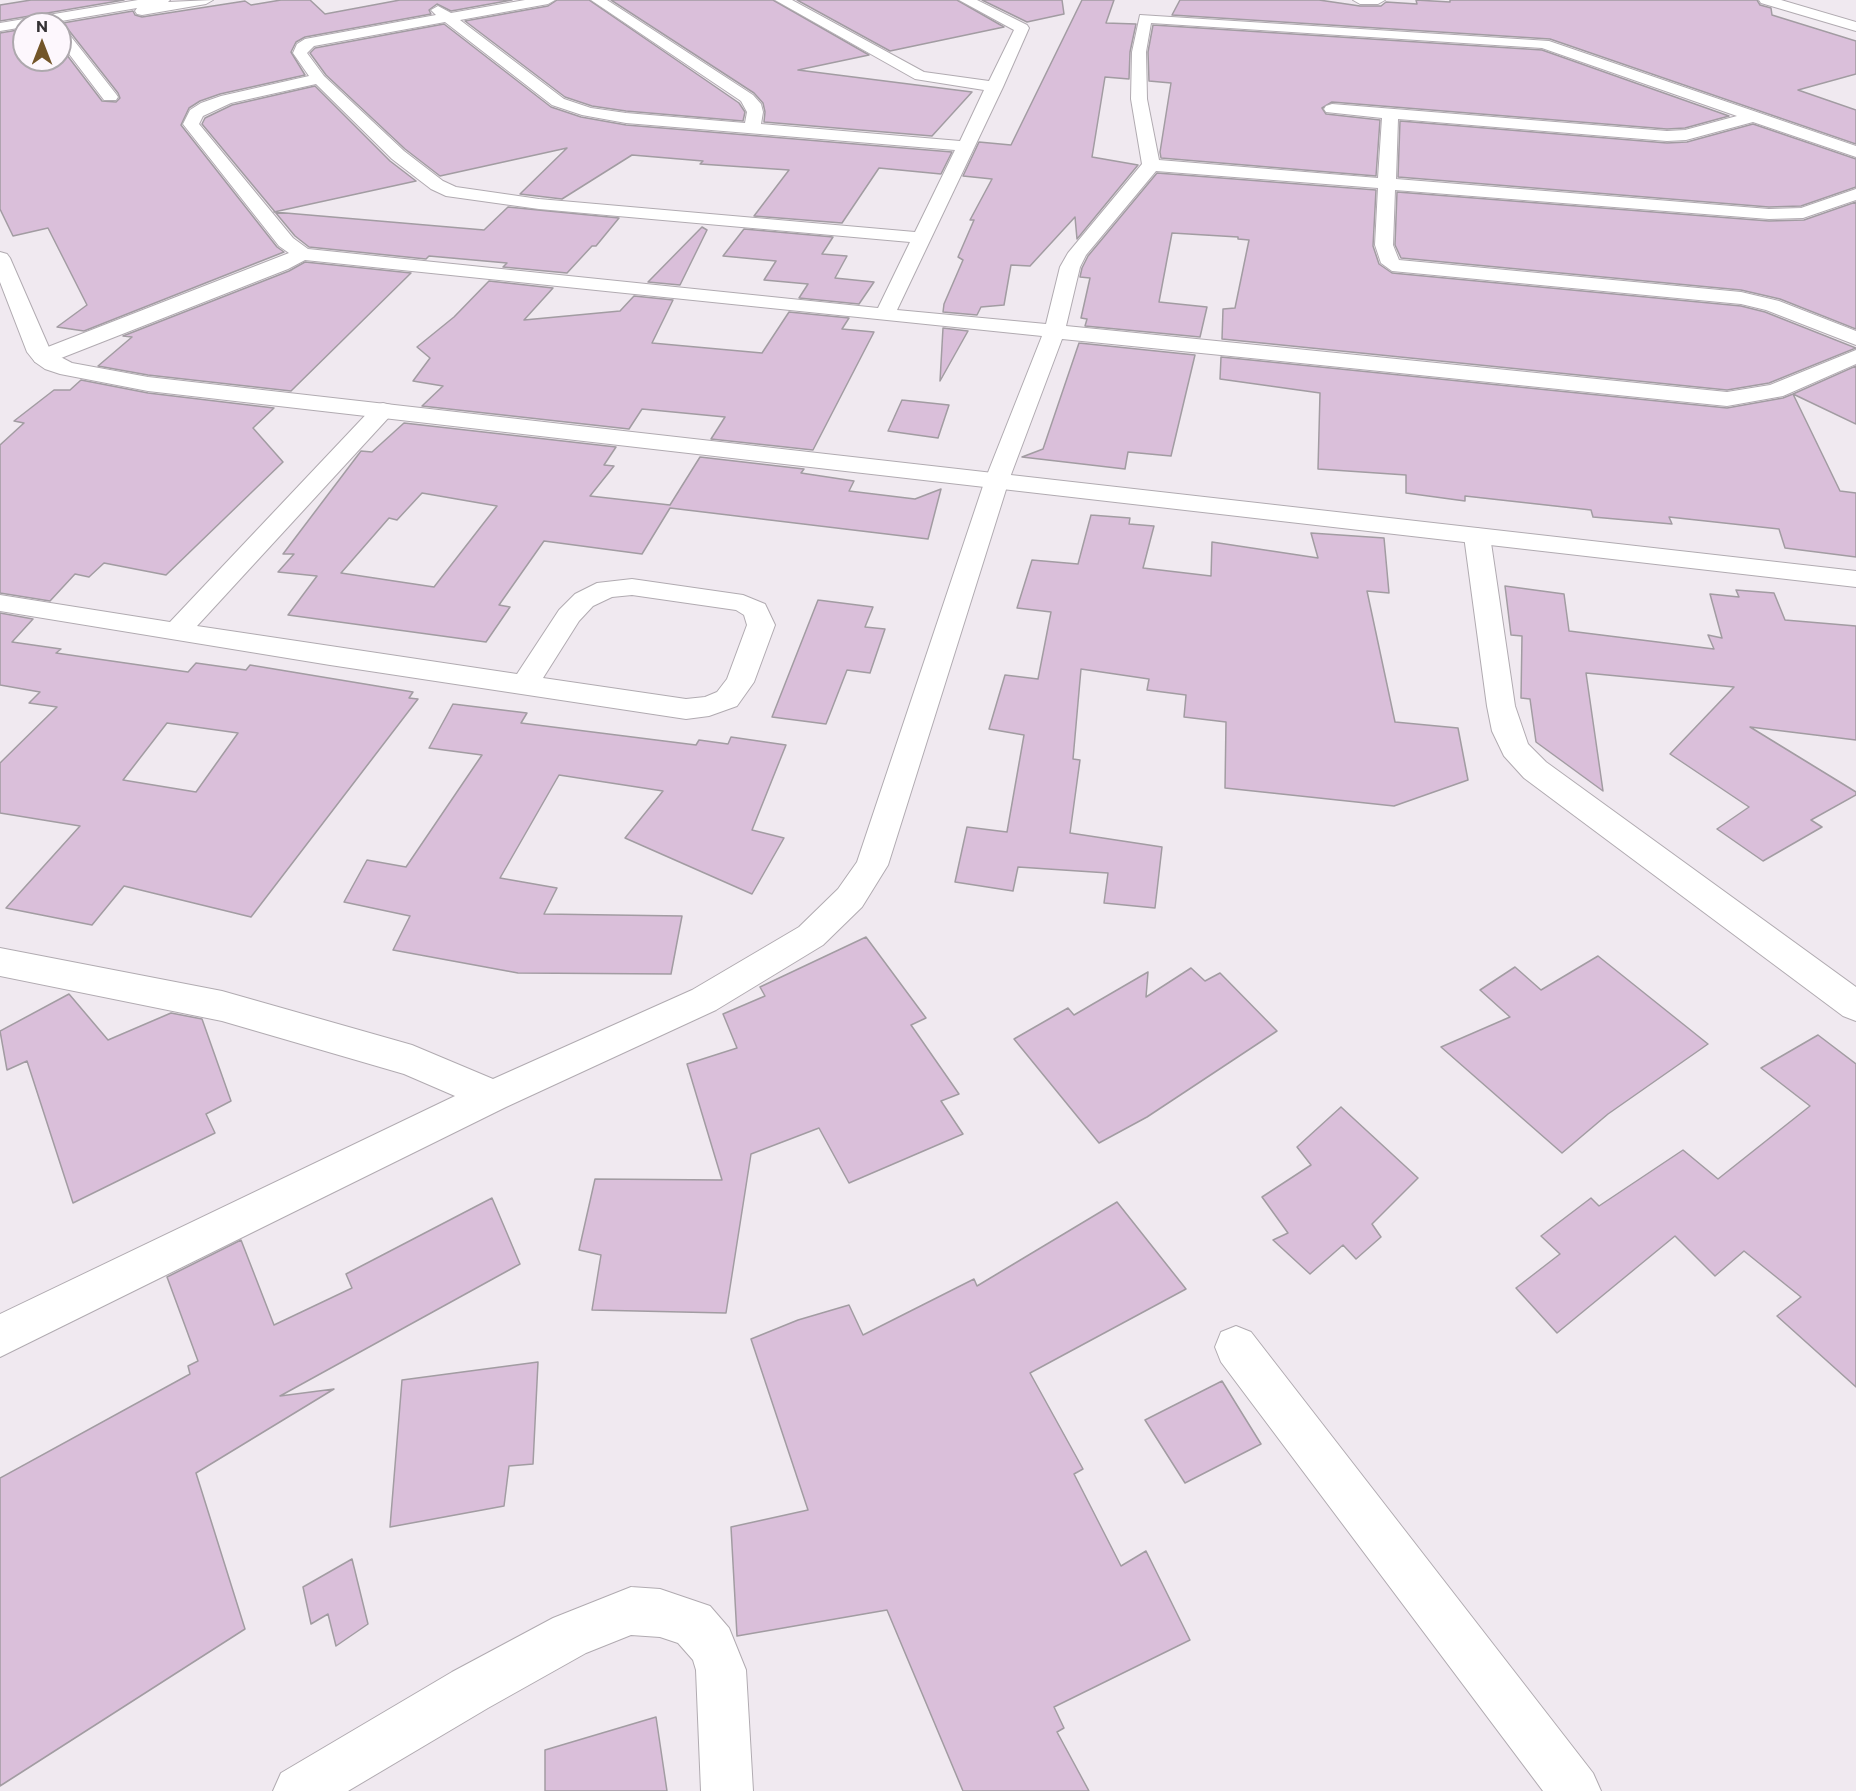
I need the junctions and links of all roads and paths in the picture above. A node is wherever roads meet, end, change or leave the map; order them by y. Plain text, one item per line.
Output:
1 (163, 0) edge
2 (206, 0) edge
3 (425, 0) edge
4 (548, 0) edge
5 (598, 0) edge
6 (782, 0) edge
7 (966, 0) edge
8 (1360, 0) edge
9 (1378, 0) edge
10 (1766, 0) edge
11 (1801, 0) edge
12 (1146, 9) edge
13 (1856, 16) edge
14 (449, 19) junction
15 (72, 24) edge
16 (0, 27) edge
17 (1856, 27) edge
18 (72, 48) edge
19 (319, 79) junction
20 (995, 87) junction
21 (110, 97) dead end
22 (1332, 110) dead end
23 (1390, 114) junction
24 (1753, 117) junction
25 (752, 128) junction
26 (965, 146) junction
27 (1856, 152) edge
28 (1151, 165) junction
29 (1387, 184) junction
30 (1856, 194) edge
31 (923, 238) junction
32 (302, 254) junction
33 (0, 258) edge
34 (885, 314) junction
35 (1054, 333) junction
36 (1856, 339) edge
37 (1856, 356) edge
38 (43, 357) junction
39 (383, 410) junction
40 (997, 480) junction
41 (1477, 536) junction
42 (1856, 579) edge
43 (0, 603) edge
44 (178, 630) junction
45 (526, 684) junction
46 (0, 962) edge
47 (1856, 1006) edge
48 (493, 1096) junction
49 (0, 1336) edge
50 (1236, 1347) dead end
51 (298, 1791) edge
52 (727, 1791) edge
53 (1575, 1791) edge

1 - 16 street
2 - 15 street
3 - 14 street
4 - 14 street
5 - 25 street
6 - 20 street
7 - 20 street
8 - 9 street
10 - 17 street
11 - 13 street
12 - 24 street
12 - 28 street
14 - 19 street
14 - 25 street
18 - 21 street
19 - 31 street
19 - 32 street
20 - 26 street
22 - 23 street
23 - 24 street
23 - 29 street
24 - 27 street
25 - 26 street
26 - 31 street
28 - 29 street
28 - 35 street
29 - 30 street
29 - 36 street
31 - 34 street
32 - 34 street
32 - 38 street
33 - 38 street
34 - 35 street
35 - 37 street
35 - 40 street
38 - 39 street
39 - 40 street
39 - 44 street
40 - 41 street
40 - 48 street
41 - 42 street
41 - 47 street
43 - 44 street
44 - 45 street
45 - 45 street
46 - 48 street
48 - 49 street
50 - 53 street
51 - 52 street

